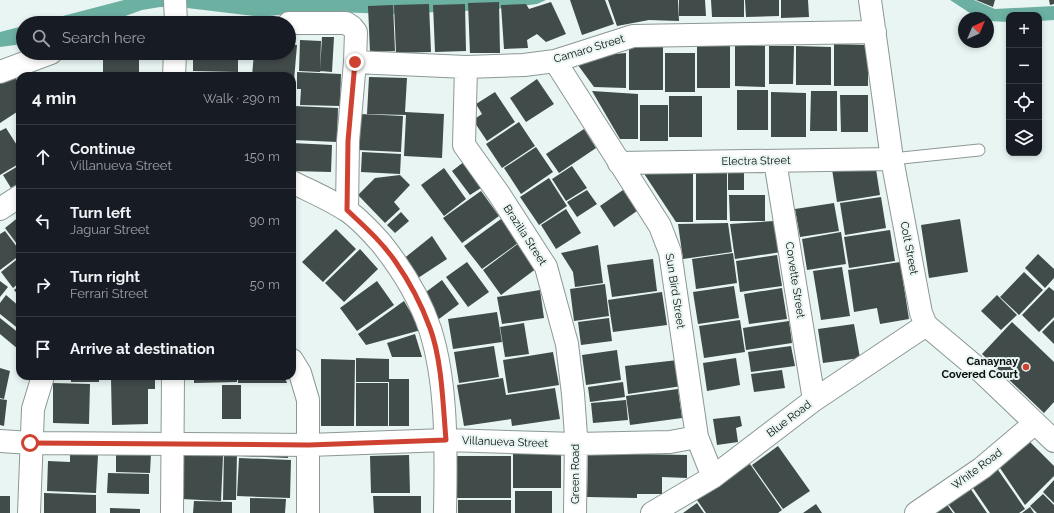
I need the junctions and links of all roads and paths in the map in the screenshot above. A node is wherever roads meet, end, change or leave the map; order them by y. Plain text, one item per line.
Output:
1 (870, 0) edge
2 (296, 23) edge
3 (874, 32) junction
4 (32, 60) edge
5 (175, 60) edge
6 (556, 61) junction
7 (355, 62) junction
8 (466, 67) junction
9 (0, 72) edge
10 (174, 72) edge
11 (979, 150) dead end
12 (892, 159) junction
13 (775, 160) junction
14 (620, 163) junction
15 (296, 184) edge
16 (16, 199) edge
17 (0, 209) edge
18 (347, 210) junction
19 (926, 325) junction
20 (296, 366) edge
21 (42, 380) edge
22 (172, 380) edge
23 (814, 400) junction
24 (1035, 423) junction
25 (697, 438) junction
26 (446, 440) junction
27 (576, 440) junction
28 (0, 441) edge
29 (1054, 441) edge
30 (30, 443) junction
31 (172, 444) junction
32 (309, 445) junction
33 (713, 477) junction
34 (29, 513) edge
35 (172, 513) edge
36 (308, 513) edge
37 (445, 513) edge
38 (575, 513) edge
39 (652, 513) edge
40 (916, 513) edge

1 - 3 street, Colt Street
2 - 7 street
3 - 6 street, Camaro Street
3 - 12 street, Colt Street
4 - 9 street
5 - 10 street
6 - 8 street, Camaro Street
6 - 14 street, Sun Bird Street
7 - 8 street, Camaro Street
7 - 18 street
8 - 27 street, Brazilia Street
11 - 12 lane
12 - 13 street, Electra Street
12 - 19 street, Colt Street
13 - 14 street, Electra Street
13 - 23 street, Corvette Street
14 - 25 street, Sun Bird Street
15 - 18 street
16 - 17 street
18 - 26 street
19 - 23 street, Blue Road
19 - 24 street
20 - 32 street
21 - 30 street
22 - 31 street
23 - 33 street, Blue Road
24 - 29 street
24 - 40 street, White Road
25 - 27 street, Villanueva Street
25 - 33 street, Sun Bird Street
26 - 27 street, Villanueva Street
26 - 32 street, Villanueva Street
26 - 37 street
27 - 38 street, Green Road
28 - 30 street, Villanueva Street
30 - 31 street, Villanueva Street
30 - 34 street
31 - 32 street, Villanueva Street
31 - 35 street
32 - 36 street
33 - 39 street, Blue Road

